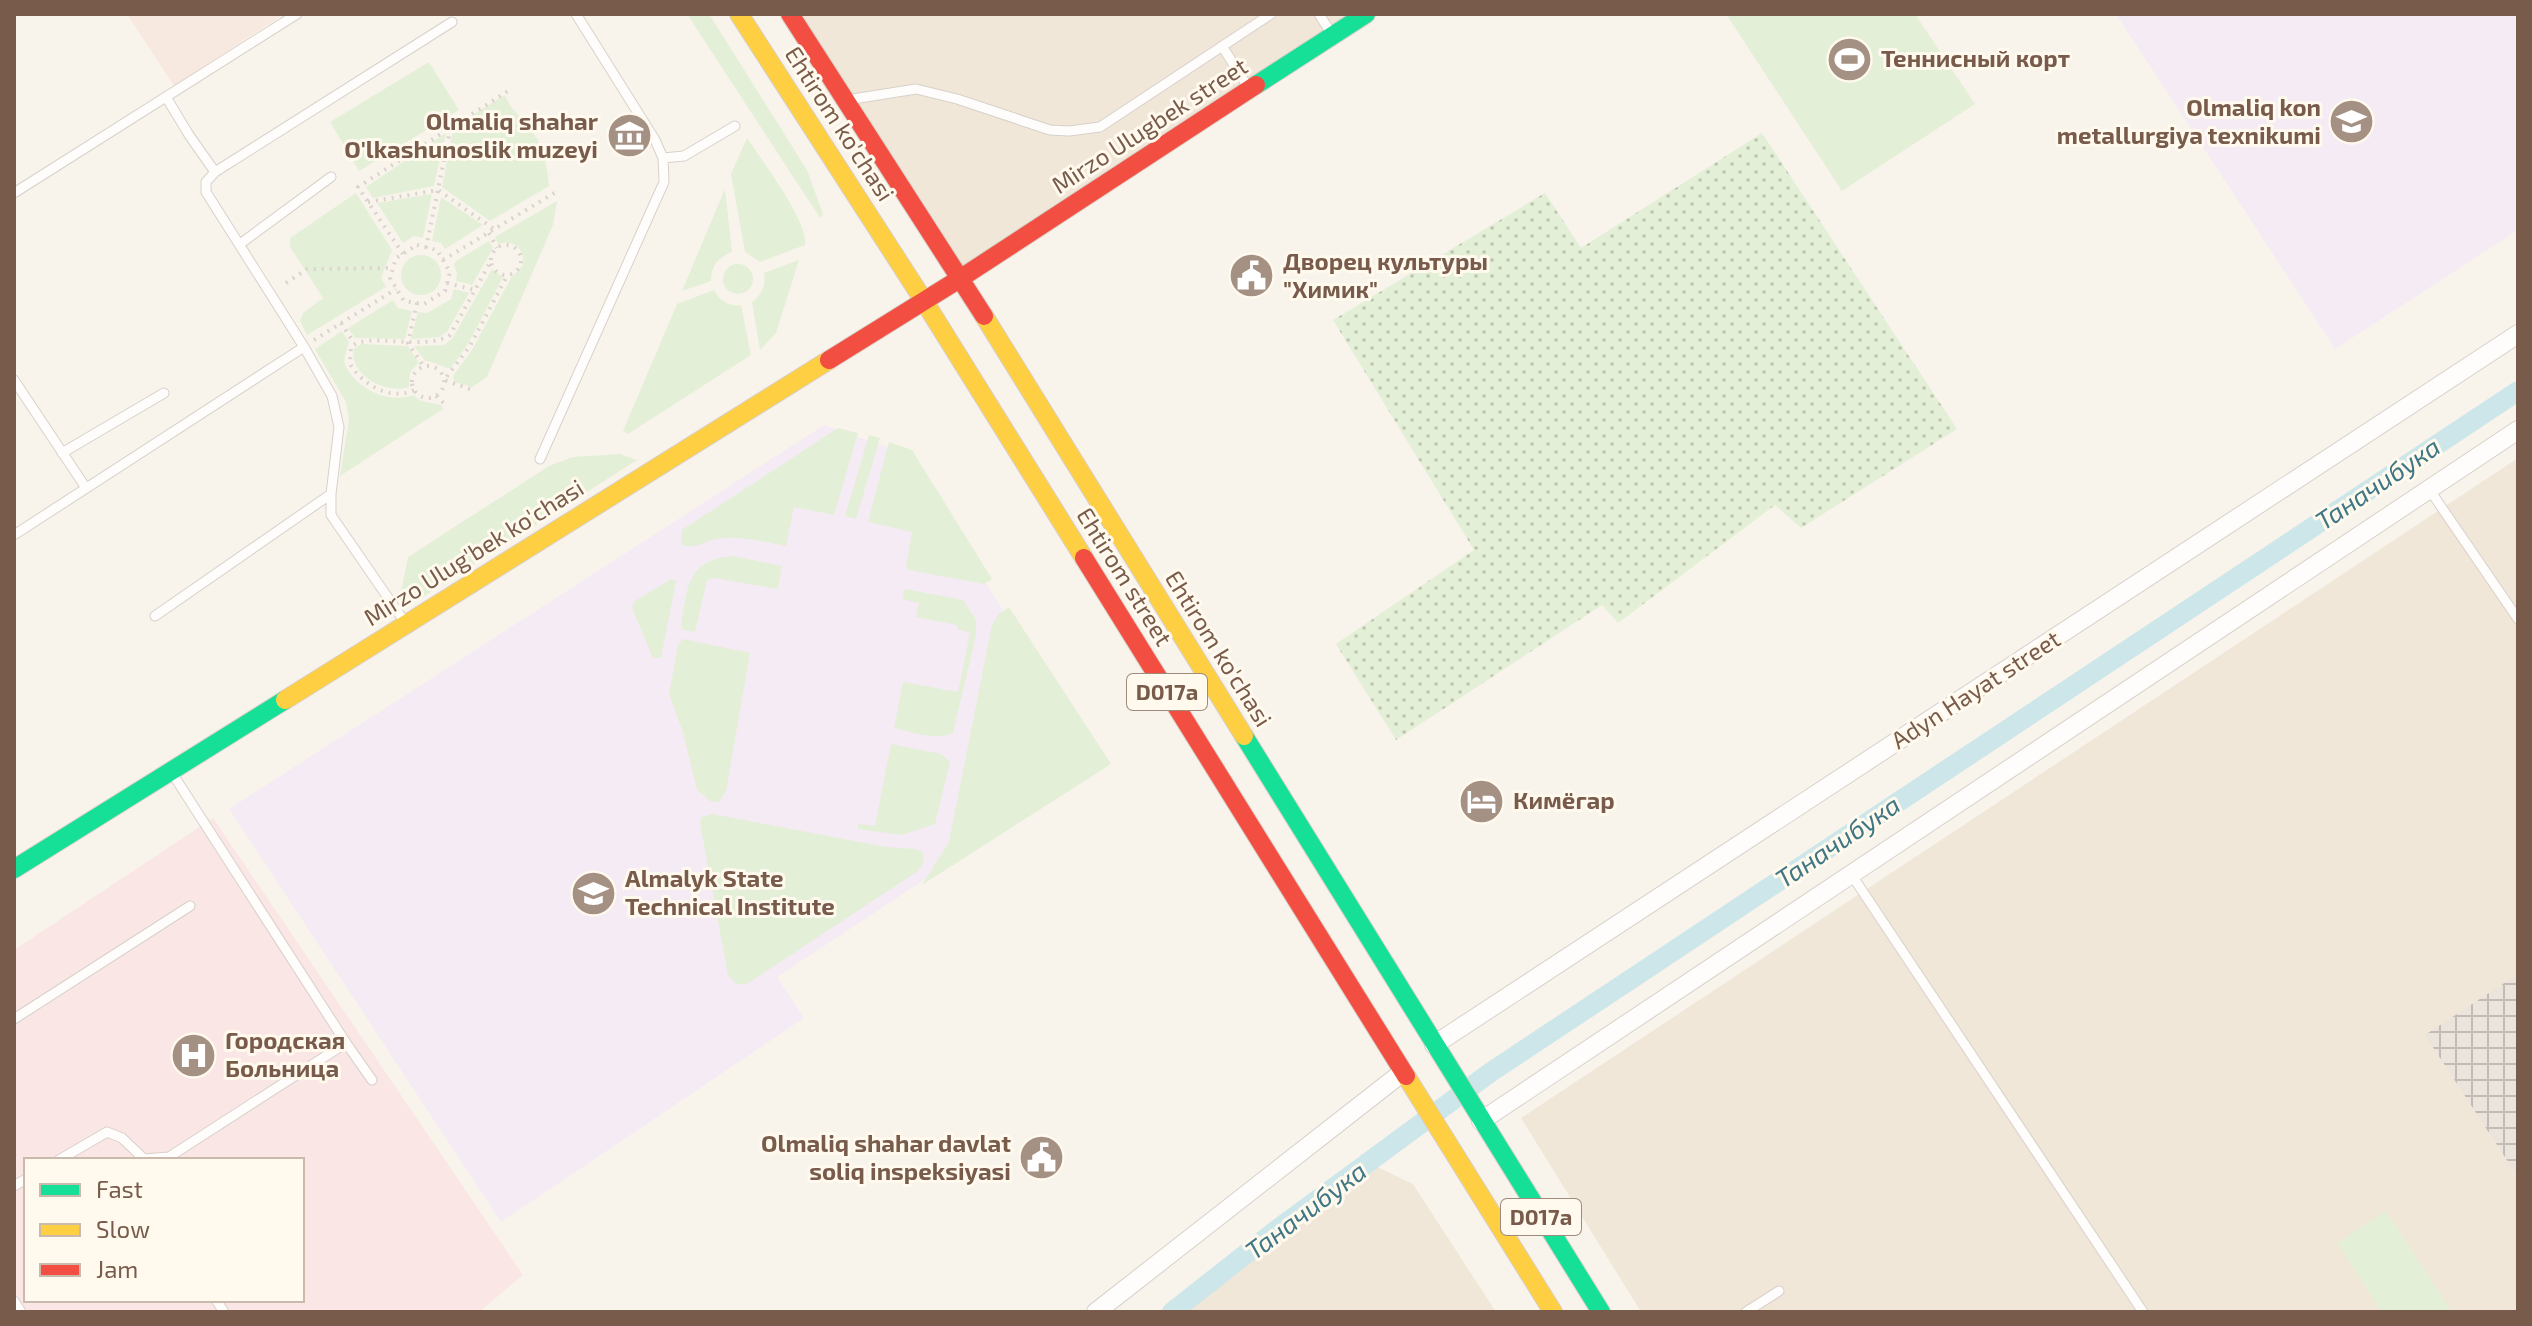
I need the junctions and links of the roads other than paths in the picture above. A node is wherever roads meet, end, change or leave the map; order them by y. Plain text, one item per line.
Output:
1 (297, 14) edge
2 (576, 14) edge
3 (739, 14) edge
4 (790, 14) edge
5 (1271, 14) edge
6 (1319, 14) edge
7 (1366, 14) edge
8 (452, 22) dead end
9 (1333, 36) junction
10 (1222, 46) junction
11 (1250, 90) junction
12 (166, 97) junction
13 (846, 100) junction
14 (735, 126) dead end
15 (663, 158) junction
16 (215, 172) junction
17 (331, 177) dead end
18 (14, 193) edge
19 (240, 244) junction
20 (961, 278) junction
21 (924, 301) junction
22 (2518, 334) edge
23 (304, 347) junction
24 (14, 380) edge
25 (164, 393) dead end
26 (2518, 430) edge
27 (62, 453) junction
28 (540, 459) dead end
29 (86, 488) junction
30 (2429, 489) junction
31 (331, 494) junction
32 (14, 535) edge
33 (155, 616) dead end
34 (2518, 619) edge
35 (406, 624) junction
36 (171, 770) junction
37 (14, 869) edge
38 (1851, 874) junction
39 (190, 906) dead end
40 (14, 1019) edge
41 (346, 1043) junction
42 (1434, 1045) junction
43 (1406, 1077) junction
44 (372, 1080) dead end
45 (1481, 1121) junction
46 (62, 1158) edge
47 (142, 1158) edge
48 (161, 1158) edge
49 (1779, 1291) dead end
50 (14, 1301) edge
51 (21, 1312) edge
52 (1096, 1312) edge
53 (1553, 1312) edge
54 (1601, 1312) edge
55 (1746, 1312) edge
56 (2143, 1312) edge

1 - 12 lane
2 - 15 lane
3 - 21 main road, Ehtirom ko'chasi / D017a
4 - 13 main road, Ehtirom ko'chasi / D017a
5 - 10 lane
6 - 9 lane
7 - 9 main road, Mirzo Ulugbek street
8 - 16 lane
9 - 11 main road, Mirzo Ulugbek street
10 - 11 lane
10 - 13 lane
11 - 20 main road, Mirzo Ulugbek street
12 - 16 lane
12 - 18 lane
13 - 20 main road, Ehtirom ko'chasi / D017a
14 - 15 lane
15 - 28 lane
16 - 19 lane
17 - 19 lane
19 - 23 lane
20 - 21 main road, Mirzo Ulug'bek ko'chasi
20 - 42 main road, Ehtirom ko'chasi / D017a
21 - 35 main road, Mirzo Ulug'bek ko'chasi
21 - 43 main road, Ehtirom street / D017a
22 - 42 street, Adyn Hayat street
23 - 29 lane
23 - 31 lane
24 - 27 lane
25 - 27 lane
26 - 30 street
27 - 29 lane
29 - 32 lane
30 - 34 lane
30 - 38 street
31 - 33 lane
31 - 35 lane
35 - 36 main road, Mirzo Ulug'bek ko'chasi
36 - 37 main road, Mirzo Ulug'bek ko'chasi
36 - 41 lane
38 - 45 street
38 - 56 lane
39 - 40 lane
41 - 44 lane
41 - 48 lane
42 - 45 main road, Ehtirom ko'chasi / D017a
43 - 52 street
43 - 53 main road, D017a
45 - 54 main road, Ehtirom ko'chasi / D017a
46 - 47 lane
49 - 55 lane
50 - 51 lane

